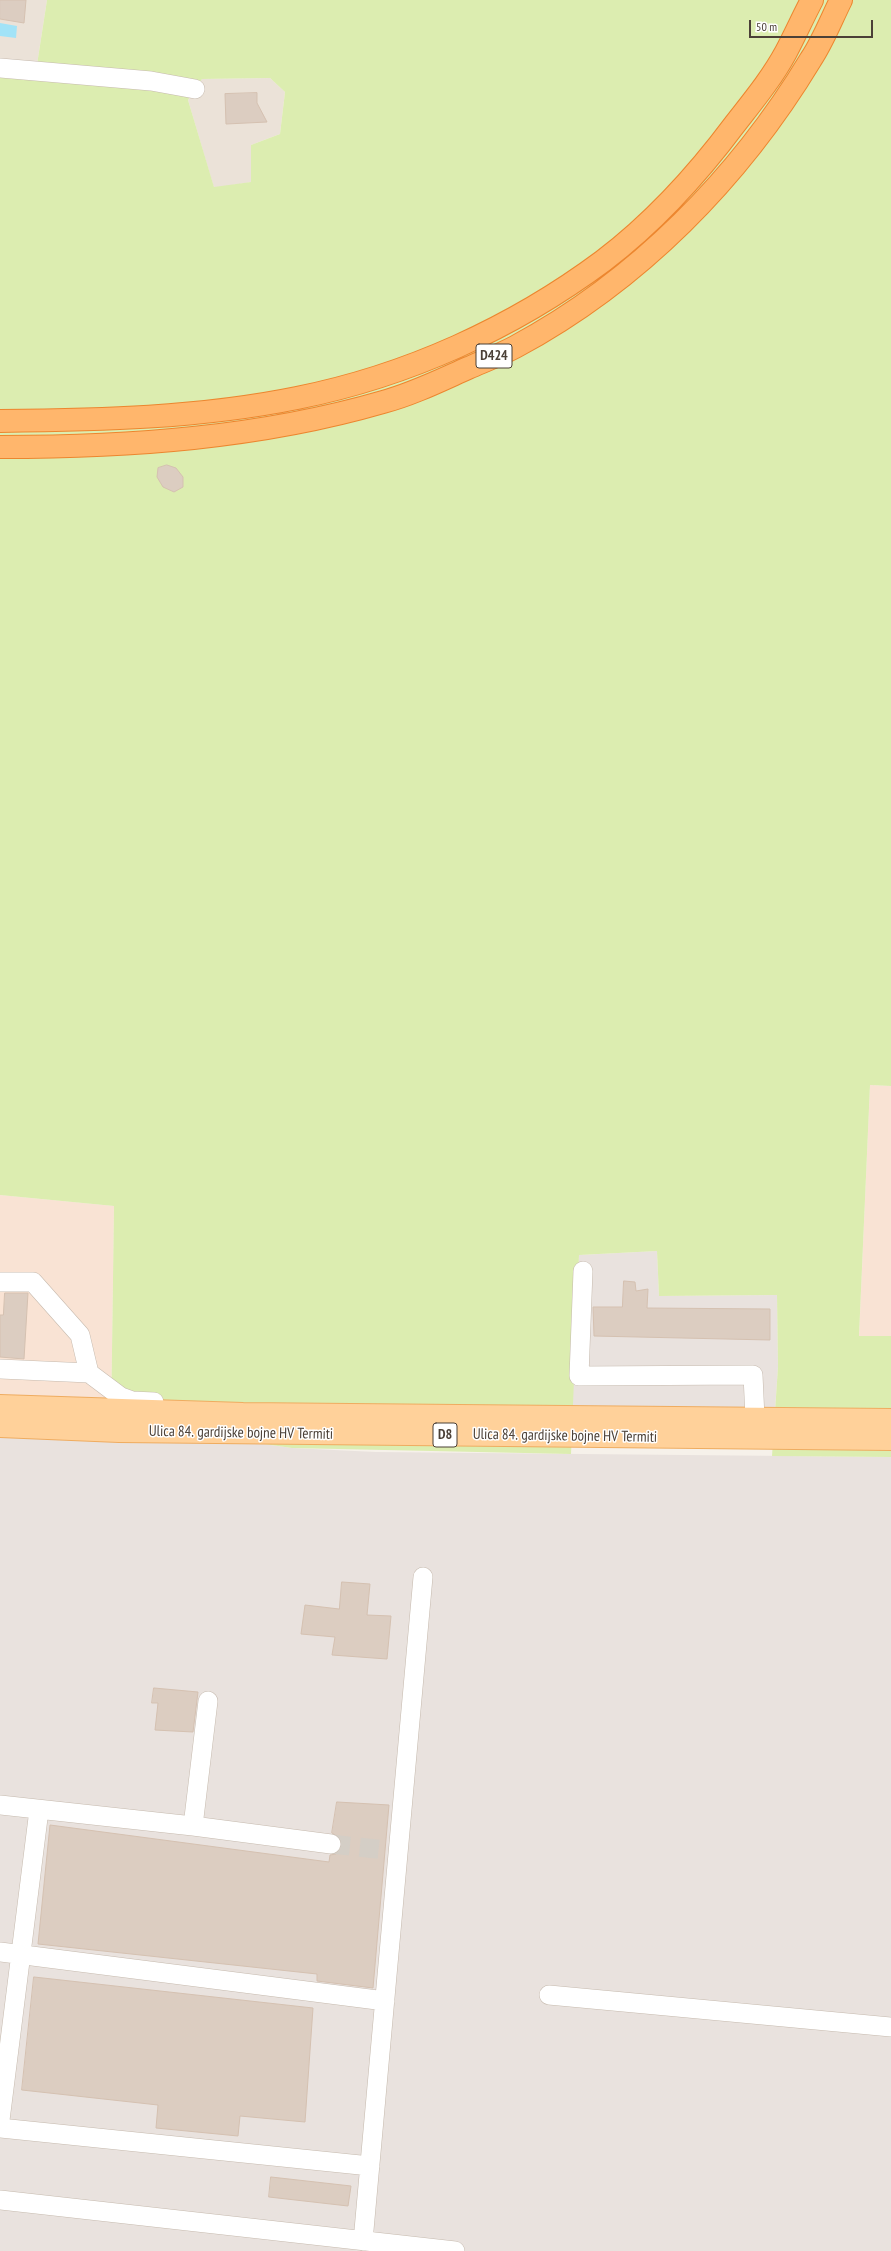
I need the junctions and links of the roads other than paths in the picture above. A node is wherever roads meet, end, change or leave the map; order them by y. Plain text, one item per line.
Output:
1 (812, 0) edge
2 (841, 0) edge
3 (0, 68) edge
4 (195, 89) dead end
5 (0, 421) edge
6 (0, 447) edge
7 (583, 1271) dead end
8 (0, 1282) edge
9 (0, 1369) edge
10 (89, 1373) junction
11 (0, 1406) edge
12 (278, 1414) junction
13 (756, 1418) junction
14 (891, 1420) edge
15 (0, 1426) edge
16 (891, 1439) edge
17 (423, 1577) dead end
18 (208, 1700) dead end
19 (0, 1805) edge
20 (39, 1810) junction
21 (193, 1826) junction
22 (331, 1844) tunnel mouth
23 (0, 1952) edge
24 (21, 1955) junction
25 (549, 1995) dead end
26 (385, 2001) junction
27 (891, 2027) edge
28 (0, 2120) edge
29 (0, 2128) edge
30 (370, 2166) junction
31 (0, 2200) edge
32 (363, 2240) junction
33 (455, 2251) edge

1 - 5 highway, D424
2 - 6 highway, D424
3 - 4 street
7 - 13 street
8 - 10 street
9 - 10 street
10 - 12 street
11 - 12 main road, Ulica 84. gardijske bojne HV Termiti / D8
12 - 13 main road, Ulica 84. gardijske bojne HV Termiti / D8
13 - 14 main road, Ulica 84. gardijske bojne HV Termiti / D8
15 - 16 main road, Ulica 84. gardijske bojne HV Termiti / D8
17 - 26 street
18 - 21 street
19 - 20 street
20 - 21 street
20 - 24 street
21 - 22 street
23 - 24 street
24 - 26 street
24 - 28 street
25 - 27 street
26 - 30 street
29 - 30 street
30 - 32 street
31 - 32 street
32 - 33 street

